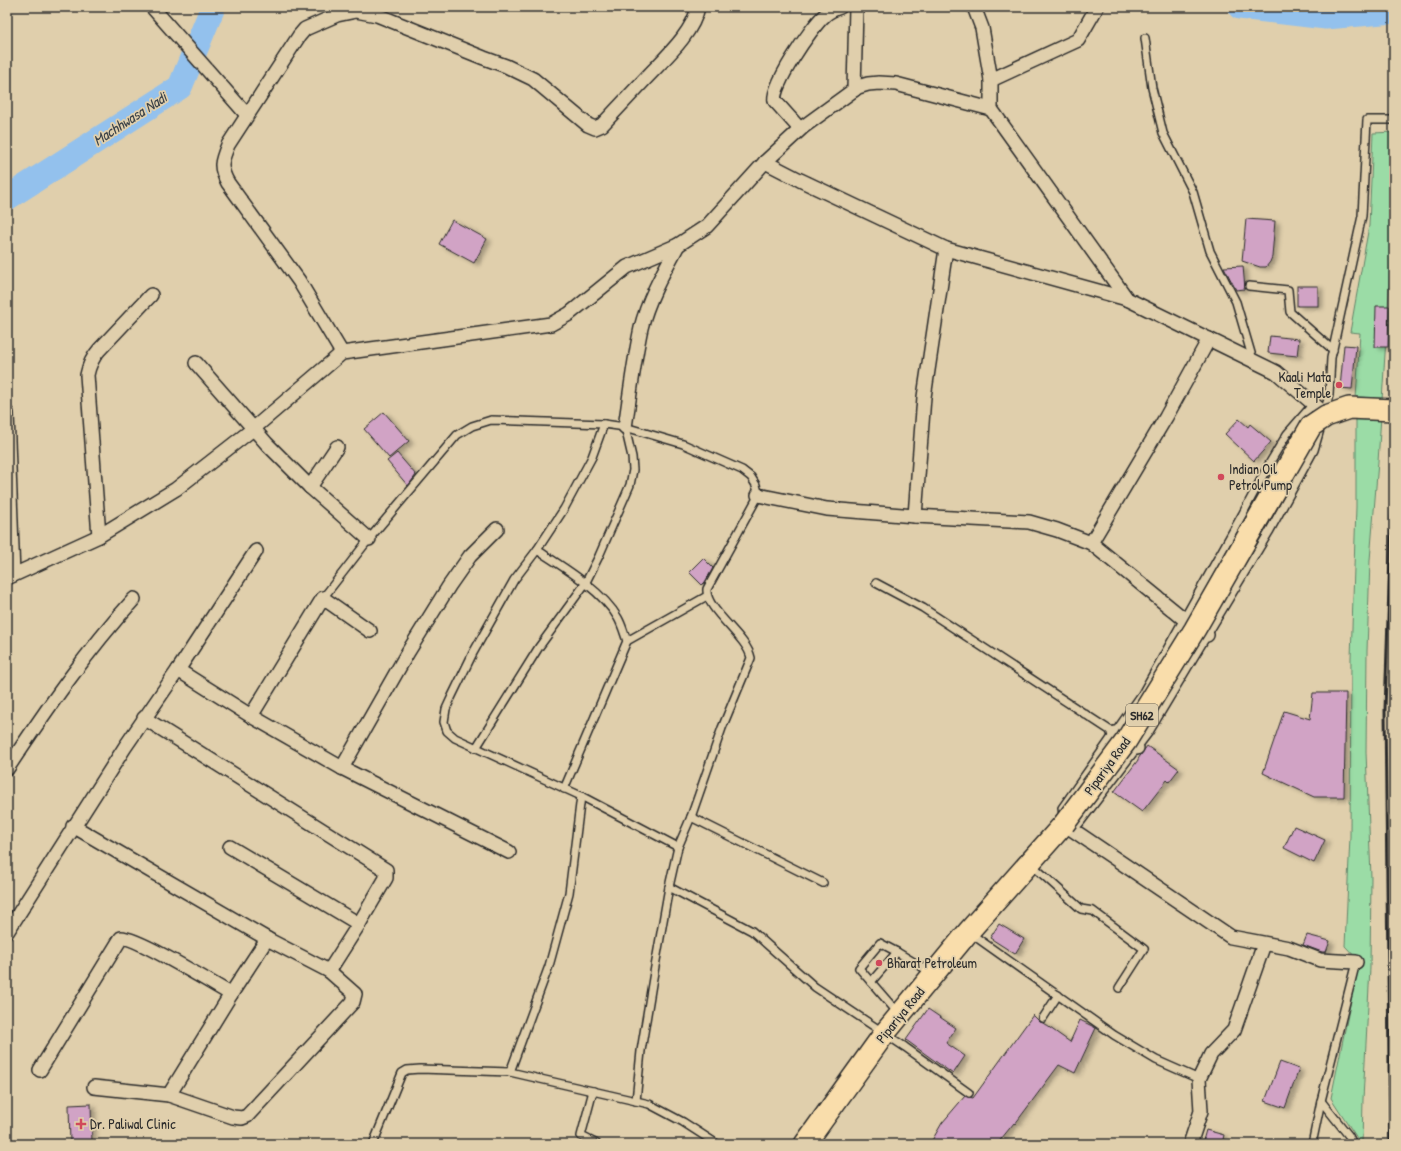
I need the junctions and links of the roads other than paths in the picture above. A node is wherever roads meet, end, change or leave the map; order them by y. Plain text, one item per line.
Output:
1 (698, 7) edge
2 (840, 7) edge
3 (856, 7) edge
4 (974, 7) edge
5 (156, 11) edge
6 (1094, 12) edge
7 (1145, 38) dead end
8 (991, 80) junction
9 (854, 90) junction
10 (991, 109) junction
11 (247, 115) junction
12 (1391, 120) dead end
13 (800, 129) junction
14 (765, 162) junction
15 (678, 245) junction
16 (946, 249) junction
17 (1250, 286) dead end
18 (151, 295) dead end
19 (1127, 299) junction
20 (1209, 339) junction
21 (1333, 350) junction
22 (342, 353) junction
23 (1253, 360) junction
24 (196, 363) dead end
25 (1313, 404) junction
26 (1394, 410) edge
27 (7, 413) edge
28 (1324, 413) junction
29 (604, 424) junction
30 (625, 428) junction
31 (252, 429) junction
32 (337, 447) dead end
33 (310, 487) junction
34 (758, 495) junction
35 (915, 516) junction
36 (497, 529) dead end
37 (99, 536) junction
38 (369, 539) junction
39 (1091, 543) junction
40 (537, 550) junction
41 (256, 551) dead end
42 (10, 576) edge
43 (876, 583) dead end
44 (585, 584) junction
45 (707, 596) junction
46 (323, 598) junction
47 (134, 599) dead end
48 (1184, 619) junction
49 (370, 631) dead end
50 (1207, 635) junction
51 (627, 641) junction
52 (178, 670) junction
53 (251, 716) junction
54 (144, 718) junction
55 (1114, 734) junction
56 (476, 748) junction
57 (1137, 748) junction
58 (342, 768) junction
59 (7, 769) edge
60 (564, 789) junction
61 (581, 796) junction
62 (691, 818) junction
63 (1064, 824) junction
64 (73, 826) junction
65 (230, 847) dead end
66 (678, 847) junction
67 (509, 852) dead end
68 (1029, 863) junction
69 (823, 883) dead end
70 (669, 887) junction
71 (359, 924) junction
72 (968, 931) junction
73 (7, 932) edge
74 (267, 939) junction
75 (1264, 944) junction
76 (897, 952) junction
77 (1356, 962) joint
78 (329, 971) junction
79 (933, 974) junction
80 (871, 982) junction
81 (1119, 988) dead end
82 (231, 994) junction
83 (1058, 995) junction
84 (899, 1015) junction
85 (1043, 1018) dead end
86 (884, 1034) junction
87 (40, 1070) dead end
88 (510, 1072) junction
89 (1199, 1079) junction
90 (94, 1087) dead end
91 (593, 1091) junction
92 (969, 1093) dead end
93 (169, 1095) junction
94 (636, 1101) junction
95 (1321, 1101) junction
96 (373, 1144) edge
97 (597, 1144) edge
98 (717, 1144) edge
99 (805, 1144) edge
100 (1190, 1144) edge
101 (1312, 1144) edge
102 (1353, 1144) edge

1 - 11 street
2 - 13 street
3 - 9 street
4 - 8 street
5 - 11 street
6 - 8 street
7 - 23 lane
8 - 10 street
9 - 10 street
9 - 13 street
10 - 19 street
11 - 22 street
12 - 21 lane
13 - 14 street
14 - 15 street
14 - 16 street
15 - 22 street
15 - 30 street
16 - 19 street
16 - 35 street
17 - 21 lane
18 - 37 street
19 - 20 street
20 - 23 street
20 - 39 street
21 - 28 lane
22 - 31 street
23 - 25 street
24 - 31 street
25 - 28 street
25 - 48 lane
26 - 63 main road, Pipariya Road / SH62, bridge
27 - 42 street
28 - 50 lane
29 - 30 lane
29 - 38 lane
29 - 40 lane
30 - 34 lane
30 - 44 lane
31 - 33 street
31 - 37 street
32 - 33 street
33 - 38 street
34 - 35 street
34 - 45 lane
35 - 39 street
36 - 58 street
37 - 42 street
38 - 46 lane
39 - 48 street
40 - 44 lane
40 - 56 lane
41 - 52 street
43 - 55 lane
44 - 51 lane
44 - 56 lane
45 - 51 lane
45 - 62 lane
46 - 49 street
46 - 53 street
47 - 59 street
48 - 50 street
48 - 55 lane
50 - 57 lane
51 - 60 lane
52 - 53 street
52 - 54 street
53 - 58 street
54 - 64 street
54 - 71 street
55 - 57 street
55 - 63 lane
56 - 60 lane
57 - 63 lane
58 - 67 street
60 - 61 lane
61 - 66 lane
61 - 88 lane
62 - 66 lane
62 - 69 lane
63 - 68 main road, Pipariya Road / SH62
63 - 75 street
64 - 73 street
64 - 74 street
65 - 71 street
66 - 70 lane
68 - 72 main road, Pipariya Road / SH62
68 - 81 lane
70 - 86 lane
70 - 94 lane
71 - 78 street
72 - 79 main road, Pipariya Road / SH62
72 - 83 lane
74 - 78 street
74 - 82 street
75 - 77 street
75 - 89 street
76 - 79 lane
76 - 80 lane
76 - 80 lane
77 - 95 lane
78 - 93 street
79 - 84 main road, Pipariya Road / SH62
80 - 84 lane
82 - 87 street
82 - 93 street
83 - 85 lane
83 - 89 lane
84 - 86 main road, Pipariya Road / SH62
86 - 92 lane
86 - 99 main road, Pipariya Road / SH62
88 - 91 lane
88 - 96 lane
89 - 100 street
90 - 93 street
91 - 94 lane
91 - 97 lane
94 - 98 lane
95 - 101 lane
95 - 102 lane

